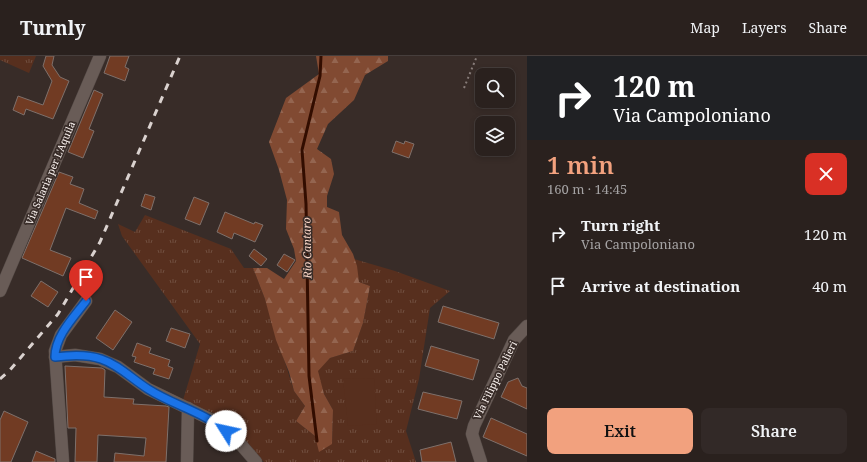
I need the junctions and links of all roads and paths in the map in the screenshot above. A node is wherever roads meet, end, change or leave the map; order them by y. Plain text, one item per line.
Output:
1 (100, 56) edge
2 (477, 56) edge
3 (464, 88) dead end
4 (0, 291) edge
5 (86, 301) dead end
6 (527, 326) edge
7 (55, 357) junction
8 (188, 408) junction
9 (63, 462) edge
10 (187, 462) edge
11 (256, 462) edge
12 (481, 462) edge

1 - 4 street, Via Salaria per L'Aquila
2 - 3 path
5 - 7 street
6 - 12 street, Via Filippo Palieri
7 - 8 street
7 - 9 street
8 - 10 street
8 - 11 street

